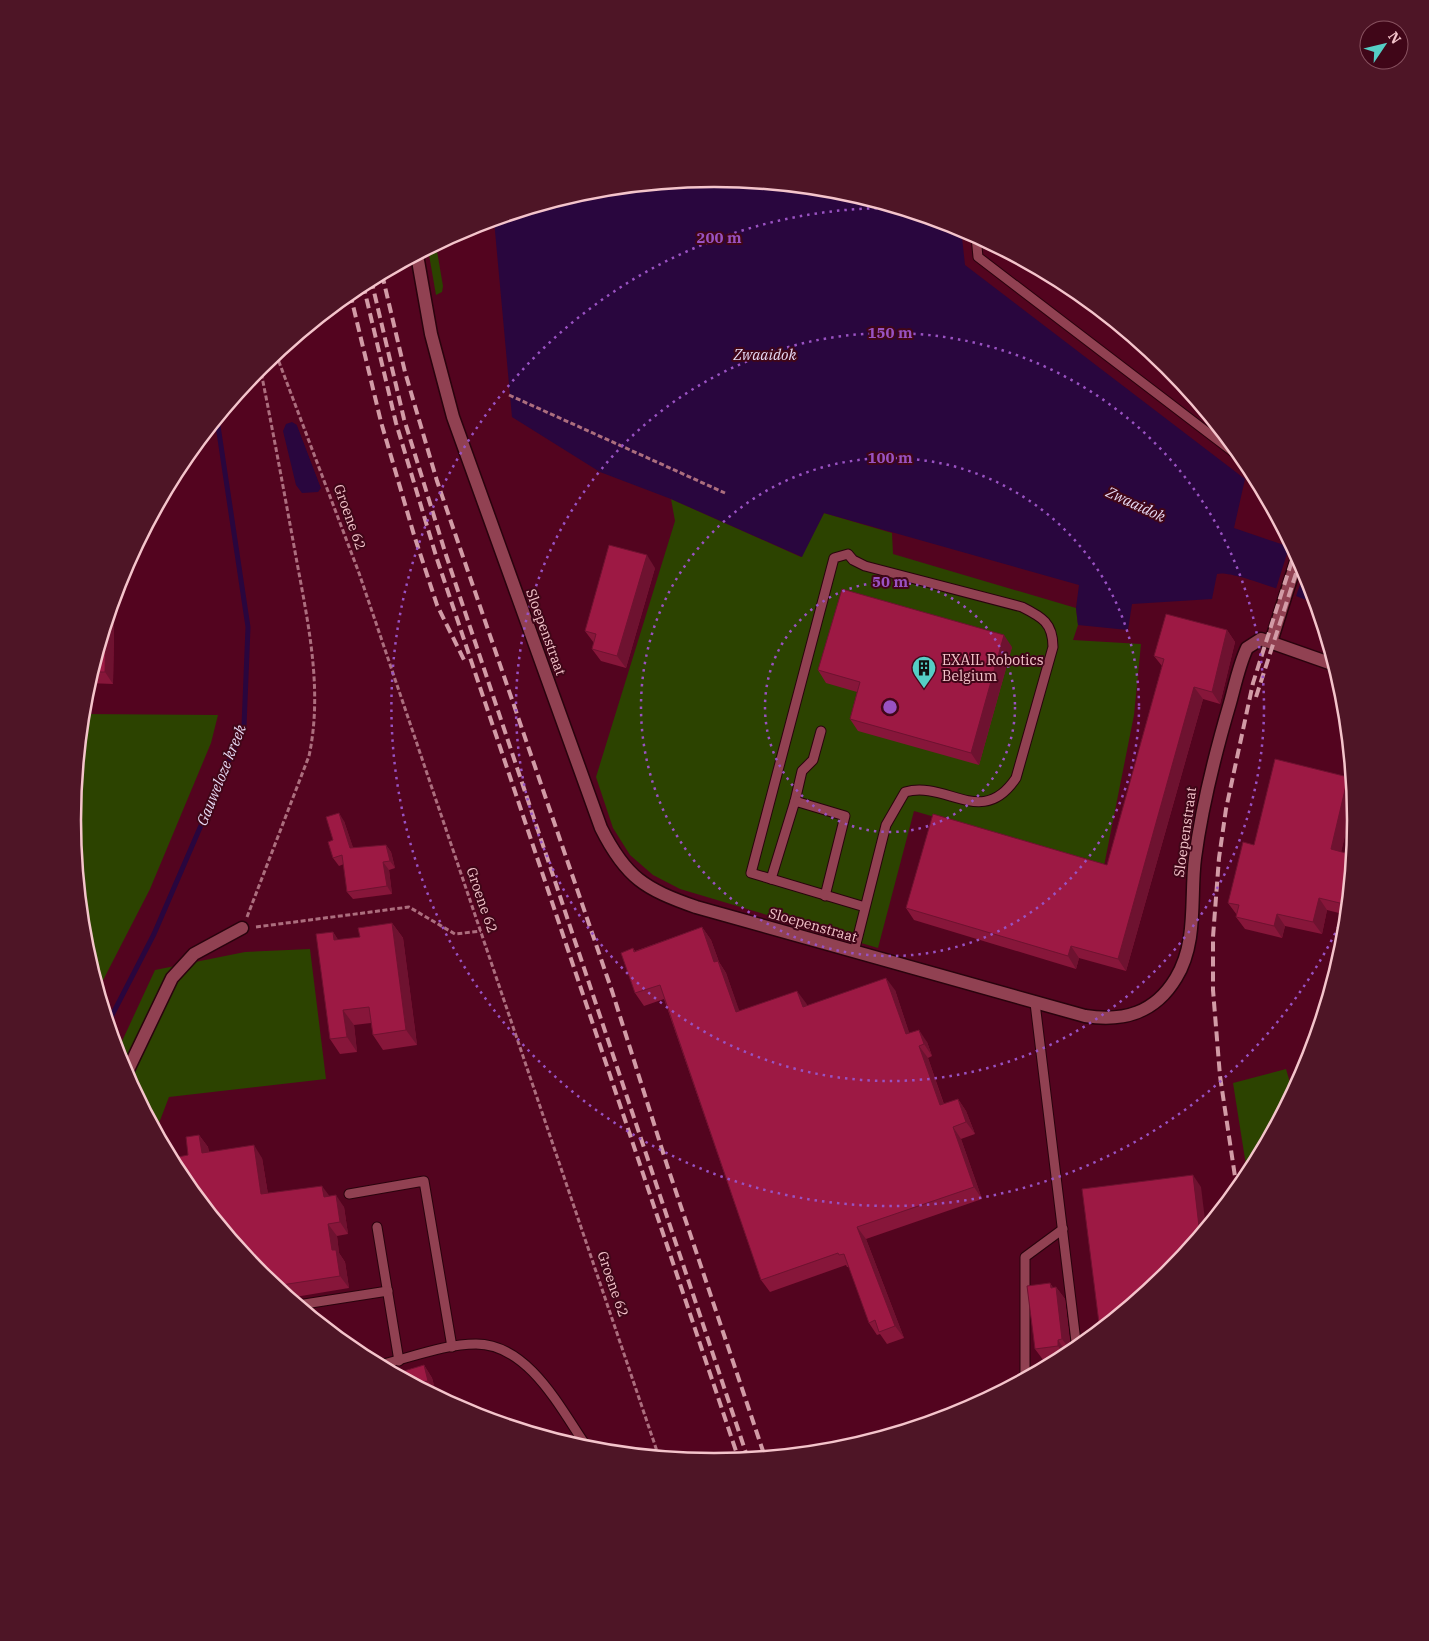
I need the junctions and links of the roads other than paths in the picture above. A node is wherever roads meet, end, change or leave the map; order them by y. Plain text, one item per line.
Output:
1 (977, 244) edge
2 (418, 261) edge
3 (1224, 445) edge
4 (1295, 567) edge
5 (1271, 642) junction
6 (1327, 662) edge
7 (821, 731) dead end
8 (795, 801) junction
9 (771, 879) junction
10 (825, 896) junction
11 (866, 907) junction
12 (242, 928) road end
13 (854, 952) junction
14 (1035, 1003) junction
15 (130, 1065) edge
16 (349, 1194) dead end
17 (377, 1227) dead end
18 (1063, 1229) junction
19 (388, 1291) junction
20 (305, 1304) edge
21 (1076, 1340) edge
22 (452, 1348) junction
23 (399, 1361) junction
24 (389, 1363) edge
25 (1025, 1372) edge
26 (582, 1440) edge

1 - 3 lane
2 - 13 street, Sloepenstraat
4 - 5 street
5 - 6 street
5 - 14 street, Sloepenstraat
7 - 8 lane
8 - 9 lane
8 - 10 lane
9 - 10 lane
9 - 11 lane
10 - 11 lane
11 - 13 lane
12 - 15 street
13 - 14 street, Sloepenstraat
14 - 18 lane
16 - 22 lane
17 - 19 lane
18 - 21 lane
18 - 25 lane
19 - 20 lane
19 - 23 lane
22 - 23 lane
22 - 26 lane
23 - 24 lane

